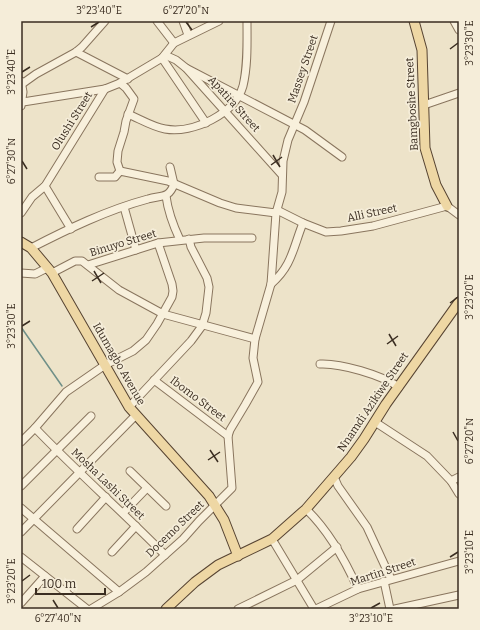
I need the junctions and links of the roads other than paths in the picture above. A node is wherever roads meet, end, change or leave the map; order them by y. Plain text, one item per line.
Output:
1 (105, 21) edge
2 (157, 21) edge
3 (183, 21) edge
4 (218, 21) edge
5 (247, 21) edge
6 (331, 21) edge
7 (414, 21) edge
8 (454, 21) edge
9 (459, 30) edge
10 (188, 35) junction
11 (174, 43) junction
12 (76, 52) junction
13 (163, 57) junction
14 (186, 68) junction
15 (128, 79) junction
16 (22, 82) edge
17 (120, 83) junction
18 (105, 89) junction
19 (459, 93) edge
20 (239, 95) junction
21 (22, 104) edge
22 (424, 105) junction
23 (225, 111) junction
24 (128, 114) junction
25 (206, 123) junction
26 (294, 125) junction
27 (342, 157) dead end
28 (170, 167) dead end
29 (120, 171) junction
30 (282, 174) junction
31 (100, 177) dead end
32 (174, 184) junction
33 (45, 186) junction
34 (166, 196) junction
35 (447, 206) junction
36 (124, 207) junction
37 (276, 212) junction
38 (21, 213) edge
39 (459, 215) edge
40 (303, 223) junction
41 (71, 229) junction
42 (252, 238) dead end
43 (189, 239) junction
44 (180, 240) junction
45 (158, 243) junction
46 (25, 246) edge
47 (136, 250) junction
48 (88, 265) junction
49 (49, 271) junction
50 (21, 273) edge
51 (271, 284) junction
52 (459, 302) edge
53 (162, 314) junction
54 (202, 326) junction
55 (255, 339) junction
56 (320, 364) dead end
57 (105, 365) junction
58 (154, 380) junction
59 (399, 387) junction
60 (129, 408) junction
61 (91, 416) dead end
62 (135, 416) junction
63 (375, 422) junction
64 (35, 428) junction
65 (228, 436) junction
66 (21, 442) edge
67 (56, 450) junction
68 (130, 471) dead end
69 (80, 472) junction
70 (334, 476) junction
71 (459, 477) edge
72 (451, 481) junction
73 (21, 486) edge
74 (147, 488) junction
75 (459, 494) edge
76 (106, 497) junction
77 (166, 506) dead end
78 (215, 506) junction
79 (21, 508) edge
80 (306, 509) junction
81 (123, 513) junction
82 (34, 520) junction
83 (136, 526) junction
84 (77, 529) dead end
85 (21, 532) edge
86 (272, 539) junction
87 (336, 547) junction
88 (112, 552) dead end
89 (165, 555) junction
90 (238, 556) junction
91 (21, 557) edge
92 (459, 561) edge
93 (45, 576) junction
94 (297, 580) junction
95 (387, 580) junction
96 (358, 589) junction
97 (119, 592) junction
98 (459, 594) edge
99 (21, 603) edge
100 (87, 609) edge
101 (91, 609) edge
102 (166, 609) edge
103 (238, 609) edge
104 (315, 609) edge
105 (390, 609) edge
106 (395, 609) edge

1 - 12 street
2 - 11 street
3 - 10 street
4 - 10 street, Olushi Street
5 - 20 street
6 - 26 street, Massey Street
7 - 22 main road, Bamgboshe Street
8 - 9 street
10 - 11 street, Olushi Street
11 - 13 street, Olushi Street
12 - 15 street
12 - 16 street
13 - 14 street, Apatira Street
13 - 15 street, Olushi Street
13 - 25 street
14 - 20 street
14 - 23 street, Apatira Street
15 - 17 street, Olushi Street
16 - 21 street
17 - 18 street, Olushi Street
17 - 24 street
18 - 21 street
18 - 33 street, Olushi Street
19 - 22 street
20 - 23 street
20 - 26 street
22 - 35 main road, Bamgboshe Street
23 - 25 street
23 - 30 street, Apatira Street
24 - 25 street
24 - 29 street
26 - 27 street
26 - 30 street, Massey Street
28 - 32 street
29 - 31 street
29 - 32 street, Alli Street
30 - 37 street, Massey Street
32 - 34 street
32 - 37 street, Alli Street
33 - 38 street, Olushi Street
33 - 41 street
34 - 36 street
34 - 44 street
35 - 39 street
35 - 40 street, Alli Street
36 - 41 street
36 - 47 street
37 - 40 street, Alli Street
37 - 51 street, Massey Street
40 - 51 street
41 - 46 street
42 - 43 street, Binuyo Street
43 - 44 street, Binuyo Street
43 - 54 street
44 - 45 street, Binuyo Street
45 - 47 street, Binuyo Street
45 - 53 street
46 - 49 main road, Idumagbo Avenue
47 - 48 street, Binuyo Street
48 - 49 street
48 - 53 street
49 - 50 street
49 - 57 main road, Idumagbo Avenue
51 - 55 street, Massey Street
52 - 59 main road, Nnamdi Azikiwe Street
53 - 54 street
53 - 57 street
54 - 55 street
54 - 58 street
55 - 65 street, Massey Street
56 - 59 street
57 - 60 main road, Idumagbo Avenue
57 - 64 street
58 - 60 street
58 - 65 street, Ibomo Street
59 - 63 main road, Nnamdi Azikiwe Street
60 - 62 main road, Idumagbo Avenue
61 - 67 street
62 - 69 street
62 - 78 main road, Idumagbo Avenue
63 - 70 main road, Nnamdi Azikiwe Street
63 - 72 street
64 - 66 street
64 - 67 street, Mosha Lashi Street
65 - 78 street, Docemo Street
67 - 69 street, Mosha Lashi Street
67 - 73 street
68 - 74 street
69 - 76 street, Mosha Lashi Street
69 - 82 street
70 - 80 main road, Nnamdi Azikiwe Street
70 - 95 street
71 - 72 street
72 - 75 street
74 - 77 street
74 - 81 street
76 - 81 street, Mosha Lashi Street
76 - 84 street
78 - 89 street, Docemo Street
78 - 90 main road, Idumagbo Avenue
79 - 82 street
80 - 86 main road, Nnamdi Azikiwe Street
80 - 87 street
81 - 83 street, Mosha Lashi Street
82 - 85 street
82 - 97 street
83 - 88 street
83 - 89 street, Mosha Lashi Street
86 - 90 main road, Nnamdi Azikiwe Street
86 - 94 street
87 - 94 street
87 - 96 street
89 - 97 street, Docemo Street
90 - 102 main road, Nnamdi Azikiwe Street
91 - 93 street
92 - 95 street, Martin Street
93 - 99 street
93 - 100 street
94 - 103 street
94 - 104 street
95 - 96 street, Martin Street
95 - 105 street
96 - 104 street, Martin Street
97 - 101 street, Docemo Street
98 - 106 street

